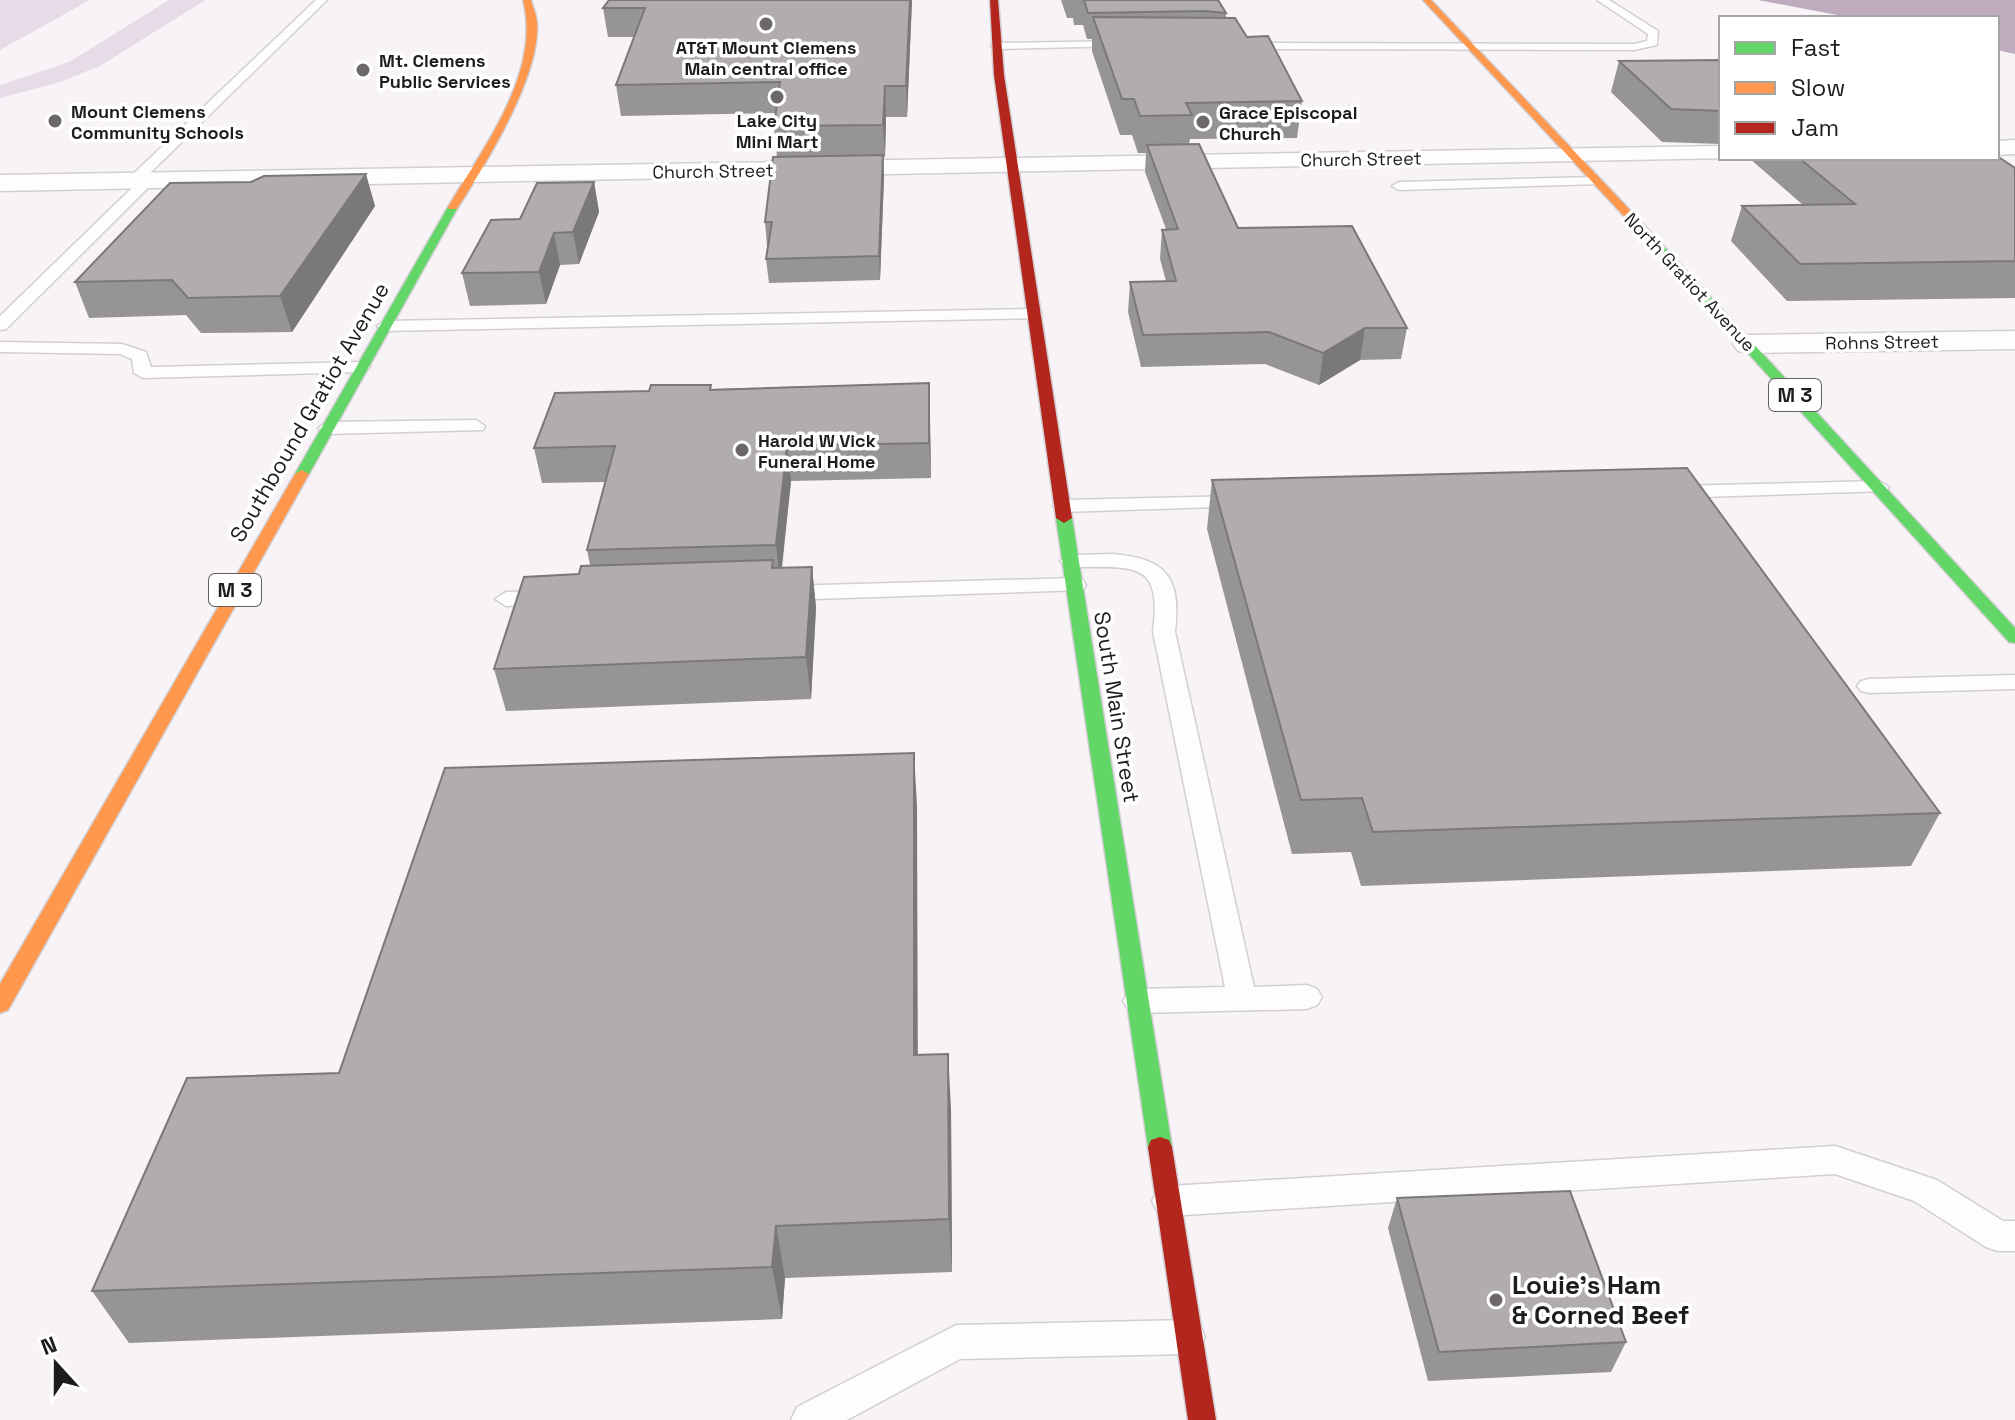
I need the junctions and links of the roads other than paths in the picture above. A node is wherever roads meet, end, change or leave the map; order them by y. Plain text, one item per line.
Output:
1 (322, 0) edge
2 (527, 0) edge
3 (994, 0) edge
4 (1427, 0) edge
5 (1602, 0) edge
6 (1143, 44) edge
7 (1231, 45) edge
8 (997, 46) junction
9 (1469, 46) junction
10 (1719, 153) edge
11 (1571, 155) junction
12 (1011, 166) junction
13 (471, 176) junction
14 (141, 180) junction
15 (1595, 181) junction
16 (0, 183) edge
17 (33, 183) junction
18 (1399, 186) dead end
19 (0, 213) edge
20 (1034, 314) junction
21 (0, 325) edge
22 (385, 326) junction
23 (2015, 340) edge
24 (1749, 344) junction
25 (0, 347) edge
26 (361, 367) junction
27 (476, 426) dead end
28 (327, 428) junction
29 (1879, 487) junction
30 (1658, 493) edge
31 (1265, 502) edge
32 (1063, 506) junction
33 (1073, 573) junction
34 (757, 593) edge
35 (569, 598) edge
36 (506, 599) dead end
37 (2015, 638) edge
38 (2015, 682) edge
39 (1869, 686) dead end
40 (1307, 997) dead end
41 (1242, 999) junction
42 (1138, 1001) junction
43 (0, 1004) edge
44 (1169, 1201) junction
45 (2015, 1236) edge
46 (1189, 1337) junction
47 (810, 1420) edge
48 (1202, 1420) edge

1 - 14 lane
2 - 13 main road, Southbound Gratiot Avenue / M 3
3 - 8 main road, South Main Street
4 - 9 main road, North Gratiot Avenue / M 3
5 - 9 lane
6 - 8 lane
7 - 9 lane
8 - 12 main road, South Main Street
9 - 11 main road, North Gratiot Avenue / M 3
10 - 11 street, Church Street
11 - 12 street, Church Street
11 - 15 main road, North Gratiot Avenue / M 3
12 - 13 street, Church Street
12 - 20 main road, South Main Street
13 - 14 street, Church Street
13 - 22 main road, Southbound Gratiot Avenue / M 3
14 - 17 street, Church Street
14 - 21 lane
15 - 18 lane
15 - 24 main road, North Gratiot Avenue / M 3
16 - 17 street, Church Street
17 - 19 street
20 - 22 lane
20 - 32 main road, South Main Street
22 - 26 main road, Southbound Gratiot Avenue / M 3
23 - 24 street, Rohns Street
24 - 29 main road, North Gratiot Avenue / M 3
25 - 26 lane
26 - 28 main road, Southbound Gratiot Avenue / M 3
27 - 28 lane
28 - 43 main road, Southbound Gratiot Avenue / M 3
29 - 30 lane
29 - 37 main road, North Gratiot Avenue / M 3
31 - 32 lane
32 - 33 main road, South Main Street
33 - 34 lane
33 - 41 lane
33 - 42 main road, South Main Street
35 - 36 lane
38 - 39 lane
40 - 41 lane
41 - 42 lane
42 - 44 main road, South Main Street
44 - 45 lane
44 - 46 main road, South Main Street
46 - 47 lane
46 - 48 main road, South Main Street

